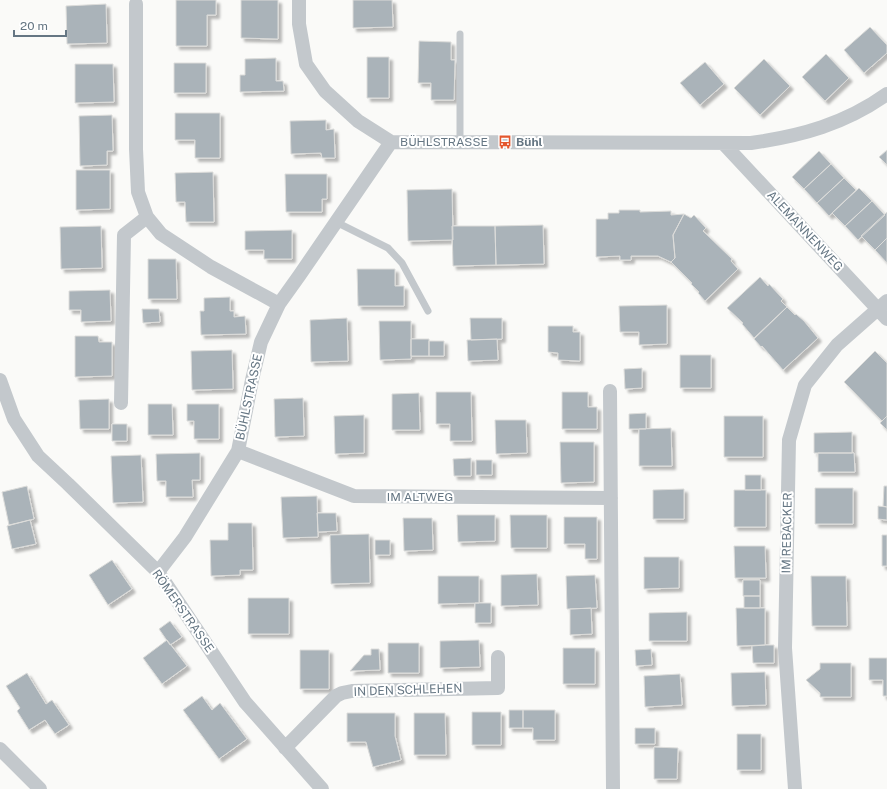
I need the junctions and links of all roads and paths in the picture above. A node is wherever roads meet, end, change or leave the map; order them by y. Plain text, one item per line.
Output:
1 (299, 0) edge
2 (136, 4) dead end
3 (460, 34) dead end
4 (887, 94) edge
5 (391, 142) junction
6 (460, 142) junction
7 (723, 143) junction
8 (147, 217) junction
9 (336, 222) junction
10 (279, 304) junction
11 (884, 310) edge
12 (428, 311) dead end
13 (0, 380) edge
14 (610, 391) dead end
15 (121, 402) dead end
16 (238, 452) junction
17 (611, 498) junction
18 (158, 572) junction
19 (498, 657) dead end
20 (286, 748) junction
21 (0, 749) edge
22 (40, 789) edge
23 (322, 789) edge
24 (613, 789) edge
25 (795, 789) edge

1 - 5 street
2 - 8 street
3 - 6 lane
4 - 7 street, BÜHLSTRASSE
5 - 6 street, BÜHLSTRASSE
5 - 9 street, BÜHLSTRASSE
6 - 7 street, BÜHLSTRASSE
7 - 11 street, ALEMANNENWEG
8 - 10 street
8 - 15 street
9 - 10 street, BÜHLSTRASSE
9 - 12 lane
10 - 16 street, BÜHLSTRASSE
11 - 25 street, IM REBACKER
13 - 18 street, RÖMERSTRASSE
14 - 17 street
16 - 17 street, IM ALTWEG
16 - 18 street, BÜHLSTRASSE
17 - 24 street
18 - 20 street, RÖMERSTRASSE
19 - 20 street, IN DEN SCHLEHEN
20 - 23 street, RÖMERSTRASSE
21 - 22 street

